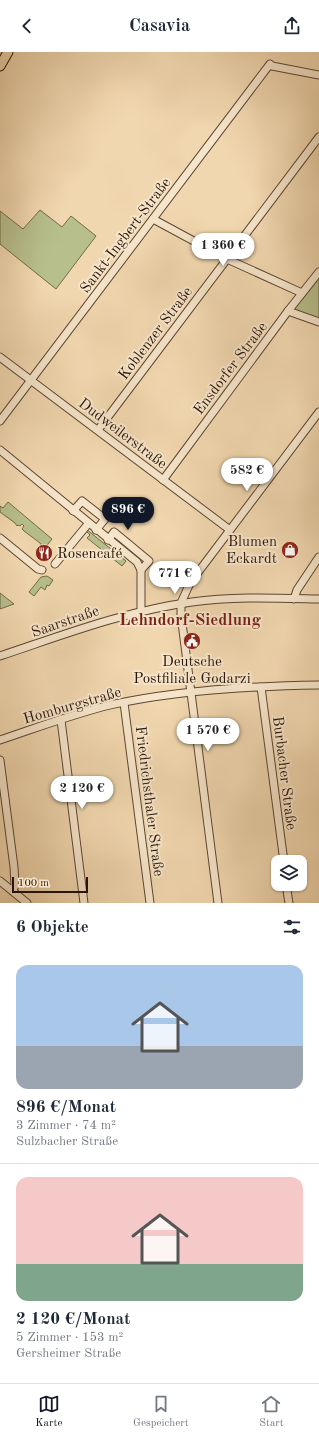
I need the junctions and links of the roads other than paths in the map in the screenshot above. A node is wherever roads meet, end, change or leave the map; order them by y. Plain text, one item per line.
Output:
1 (8, 52) edge
2 (0, 66) edge
3 (319, 76) edge
4 (319, 137) edge
5 (154, 219) junction
6 (227, 259) junction
7 (319, 273) edge
8 (302, 293) junction
9 (288, 311) junction
10 (319, 322) edge
11 (0, 357) edge
12 (31, 380) junction
13 (319, 412) edge
14 (0, 421) edge
15 (98, 430) junction
16 (0, 450) edge
17 (162, 480) junction
18 (73, 511) junction
19 (88, 524) junction
20 (96, 530) junction
21 (230, 530) junction
22 (0, 538) edge
23 (108, 540) junction
24 (319, 557) edge
25 (55, 564) dead end
26 (42, 570) dead end
27 (141, 570) junction
28 (294, 599) junction
29 (319, 599) edge
30 (180, 604) junction
31 (141, 611) junction
32 (0, 656) edge
33 (319, 685) edge
34 (261, 687) junction
35 (191, 693) junction
36 (124, 702) junction
37 (61, 720) junction
38 (0, 740) edge
39 (0, 760) edge
40 (283, 855) edge
41 (0, 881) edge
42 (13, 891) junction
43 (287, 891) edge
44 (27, 903) edge
45 (84, 903) edge
46 (150, 903) edge
47 (218, 903) edge
48 (289, 903) edge

1 - 2 main road
3 - 5 street, Sankt-Ingbert-Straße
4 - 6 street, Koblenzer Straße
5 - 6 street
5 - 12 street, Sankt-Ingbert-Straße
6 - 8 street
6 - 15 street, Koblenzer Straße
7 - 8 street, Ensdorfer Straße
8 - 9 street, Ensdorfer Straße
9 - 10 street
9 - 17 street, Ensdorfer Straße
11 - 12 street, Dudweilerstraße
12 - 14 street, Sankt-Ingbert-Straße
12 - 15 street, Dudweilerstraße
13 - 21 street
15 - 17 street, Dudweilerstraße
16 - 18 street
17 - 21 street, Dudweilerstraße
18 - 19 street
18 - 20 street
19 - 20 street
19 - 25 street
20 - 23 street
21 - 30 street
22 - 26 street
23 - 27 street
23 - 27 street
24 - 28 street
27 - 31 street
28 - 29 street
28 - 30 street, Saarstraße
30 - 31 street, Saarstraße
30 - 35 street
31 - 32 street, Saarstraße
33 - 34 street, Homburgstraße
34 - 35 street, Homburgstraße
34 - 40 street, Burbacher Straße
35 - 36 street, Homburgstraße
35 - 47 street
36 - 37 street, Homburgstraße
36 - 46 street, Friedrichsthaler Straße
37 - 38 street, Homburgstraße
37 - 45 street
39 - 42 street
41 - 42 street
42 - 44 street
43 - 48 street

